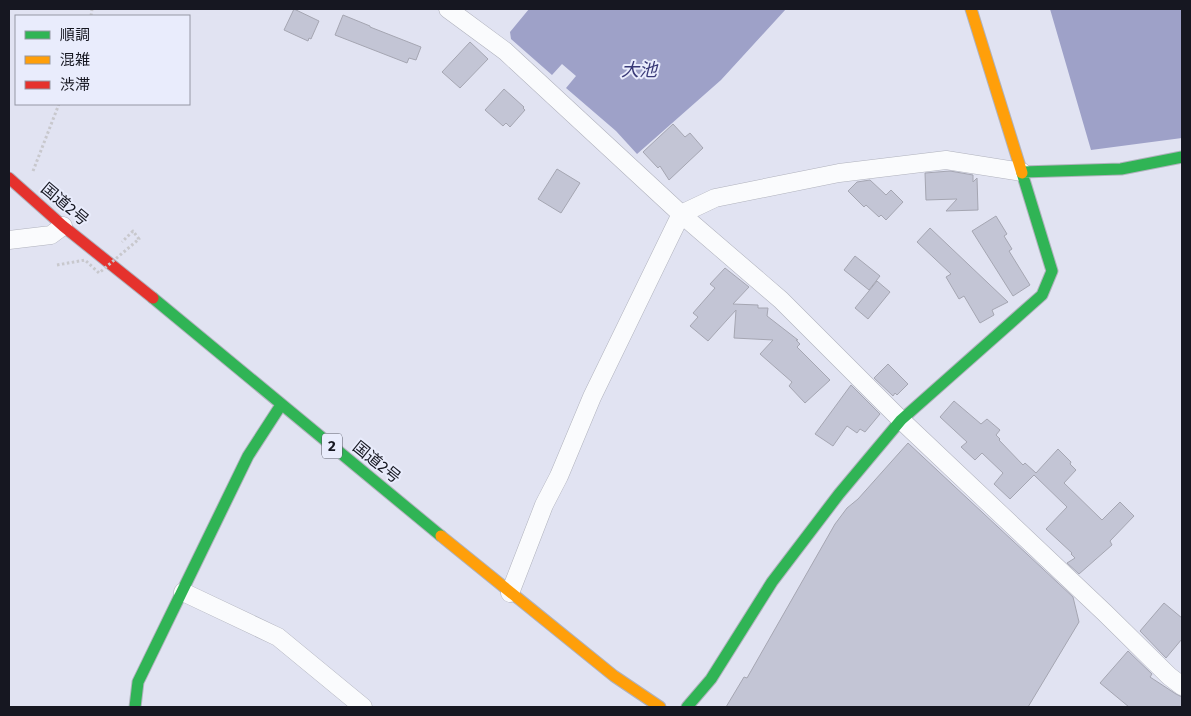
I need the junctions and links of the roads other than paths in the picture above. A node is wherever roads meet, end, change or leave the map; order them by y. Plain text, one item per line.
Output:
1 (448, 9) edge
2 (972, 9) edge
3 (1182, 157) edge
4 (1022, 172) junction
5 (9, 178) edge
6 (681, 214) junction
7 (63, 226) junction
8 (9, 240) edge
9 (281, 405) junction
10 (901, 420) junction
11 (183, 592) junction
12 (510, 593) junction
13 (1182, 686) edge
14 (134, 707) edge
15 (363, 707) edge
16 (660, 707) edge
17 (687, 707) edge

1 - 6 street
2 - 4 main road
3 - 4 main road
4 - 6 street
4 - 10 main road
5 - 7 main road, 国道2号 / 2
6 - 10 street
6 - 12 street
7 - 8 street
7 - 9 main road, 国道2号 / 2
9 - 11 main road
9 - 12 main road, 国道2号 / 2
10 - 13 street
10 - 17 main road
11 - 14 main road
11 - 15 street
12 - 16 main road, 国道2号 / 2

